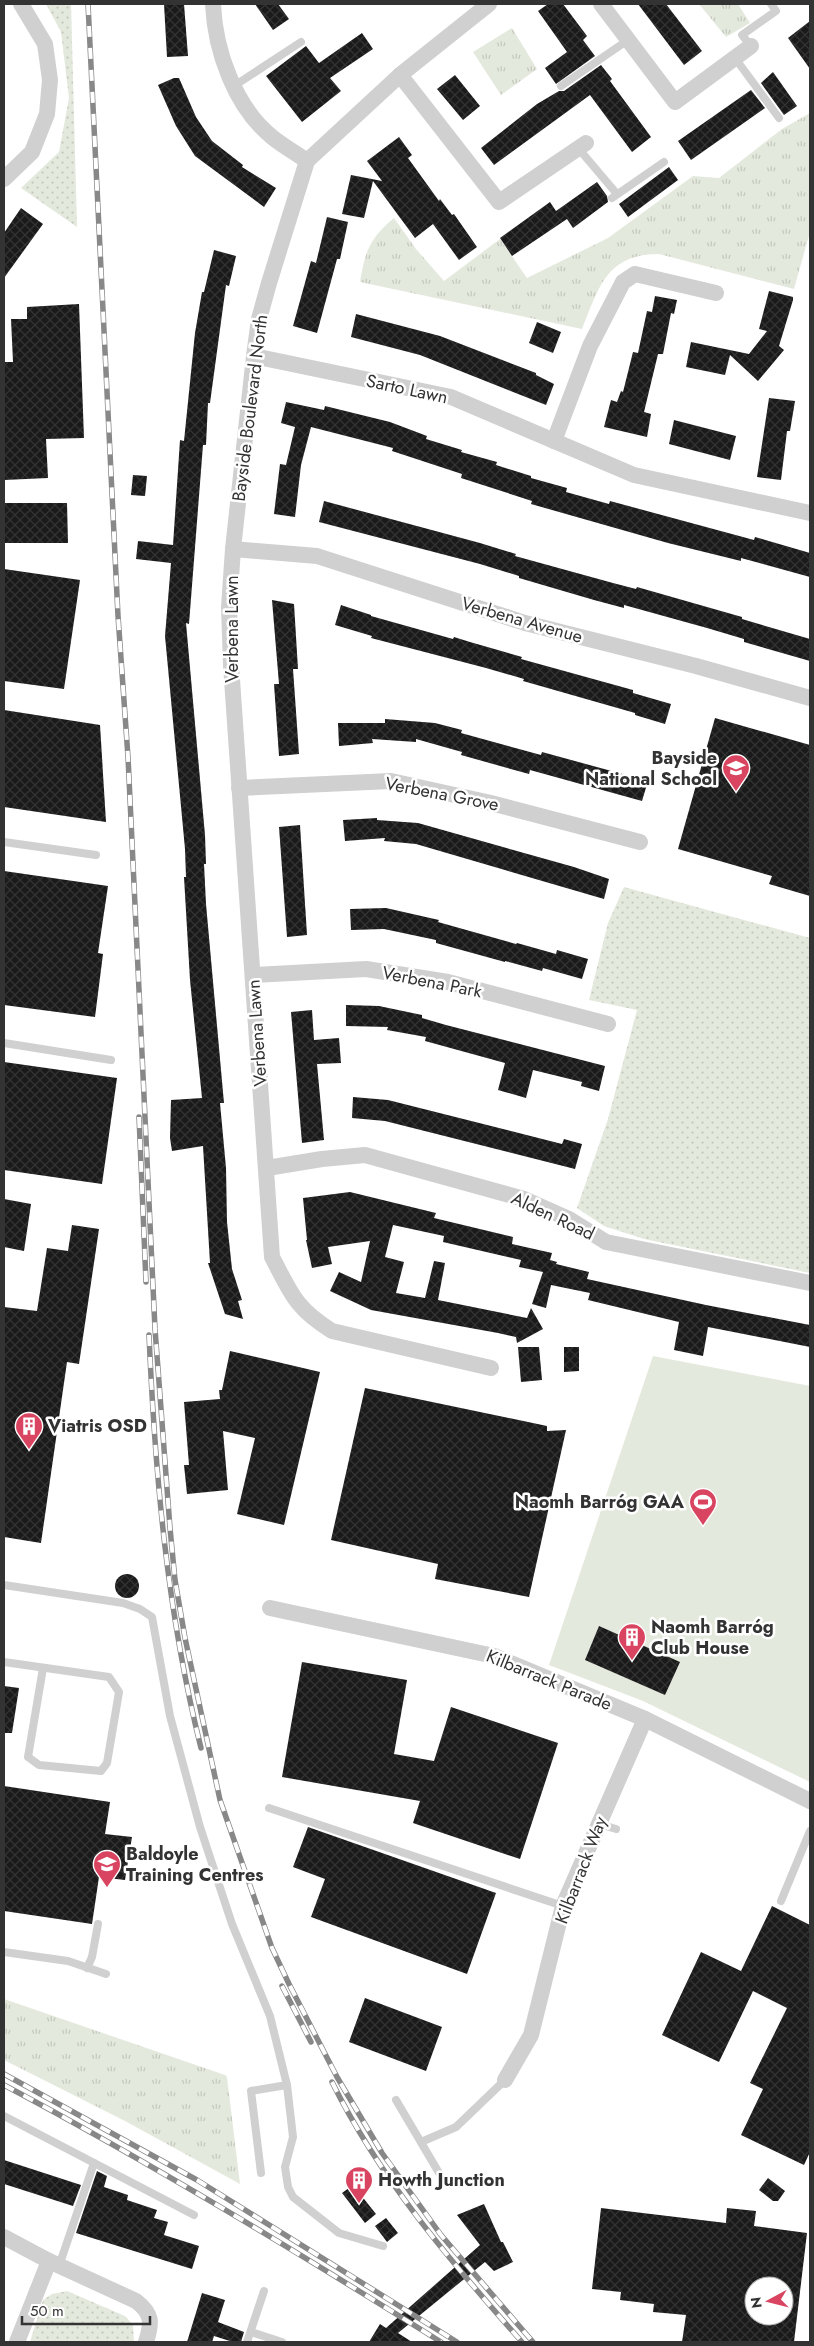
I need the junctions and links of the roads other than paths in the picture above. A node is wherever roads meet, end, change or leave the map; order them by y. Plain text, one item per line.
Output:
1 (21, 4) edge
2 (213, 4) edge
3 (487, 4) edge
4 (601, 4) edge
5 (771, 4) edge
6 (628, 40) junction
7 (301, 42) dead end
8 (751, 46) joint
9 (735, 58) junction
10 (400, 75) junction
11 (234, 86) junction
12 (561, 86) dead end
13 (779, 118) dead end
14 (582, 146) joint
15 (307, 161) junction
16 (664, 162) dead end
17 (4, 179) edge
18 (716, 293) dead end
19 (254, 356) junction
20 (554, 441) junction
21 (810, 513) edge
22 (233, 549) junction
23 (810, 698) edge
24 (239, 788) junction
25 (4, 842) edge
26 (640, 842) dead end
27 (96, 855) dead end
28 (253, 975) junction
29 (608, 1024) dead end
30 (4, 1043) edge
31 (111, 1060) dead end
32 (267, 1168) junction
33 (810, 1283) edge
34 (491, 1368) dead end
35 (4, 1585) edge
36 (270, 1608) dead end
37 (4, 1662) edge
38 (43, 1668) junction
39 (645, 1719) junction
40 (810, 1801) edge
41 (270, 1808) dead end
42 (599, 1824) junction
43 (616, 1830) dead end
44 (810, 1831) edge
45 (781, 1901) dead end
46 (564, 1906) junction
47 (98, 1924) dead end
48 (4, 1952) edge
49 (87, 1968) junction
50 (106, 1974) dead end
51 (505, 2080) joint
52 (287, 2085) junction
53 (396, 2100) dead end
54 (4, 2116) edge
55 (420, 2142) junction
56 (94, 2163) junction
57 (261, 2173) dead end
58 (442, 2178) dead end
59 (194, 2215) dead end
60 (4, 2237) edge
61 (383, 2246) dead end
62 (54, 2263) junction
63 (264, 2291) dead end
64 (251, 2332) junction
65 (17, 2342) edge
66 (146, 2342) edge
67 (247, 2342) edge
68 (282, 2342) edge

1 - 17 street
2 - 11 street
3 - 10 street, Bayside Boulevard North
4 - 6 street
5 - 8 lane
6 - 9 street
6 - 12 lane
7 - 11 lane
8 - 9 street
9 - 13 lane
10 - 14 street
10 - 15 street, Bayside Boulevard North
11 - 15 street
14 - 16 lane
15 - 19 street, Bayside Boulevard North
18 - 20 street
19 - 20 street, Sarto Lawn
19 - 22 street, Bayside Boulevard North
20 - 21 street, Sarto Lawn
22 - 23 street, Verbena Avenue
22 - 24 street, Verbena Lawn
24 - 26 street, Verbena Grove
24 - 28 street, Verbena Lawn
25 - 27 lane
28 - 29 street, Verbena Park
28 - 32 street, Verbena Lawn
30 - 31 lane
32 - 33 street, Alden Road
32 - 34 street, Verbena Lawn
35 - 52 lane
36 - 39 street, Kilbarrack Parade
37 - 38 lane
38 - 38 lane
39 - 40 street, Kilbarrack Parade
39 - 42 street, Kilbarrack Way
41 - 46 lane
42 - 43 lane
42 - 46 street, Kilbarrack Way
44 - 45 lane
46 - 51 street, Kilbarrack Way
47 - 49 lane
48 - 49 lane
49 - 50 lane
51 - 55 lane
52 - 57 lane
52 - 61 lane
53 - 55 lane
54 - 56 lane
55 - 58 lane
56 - 59 lane
56 - 62 lane
60 - 62 street
62 - 65 street
62 - 66 street
63 - 64 lane
64 - 67 lane
64 - 68 lane

